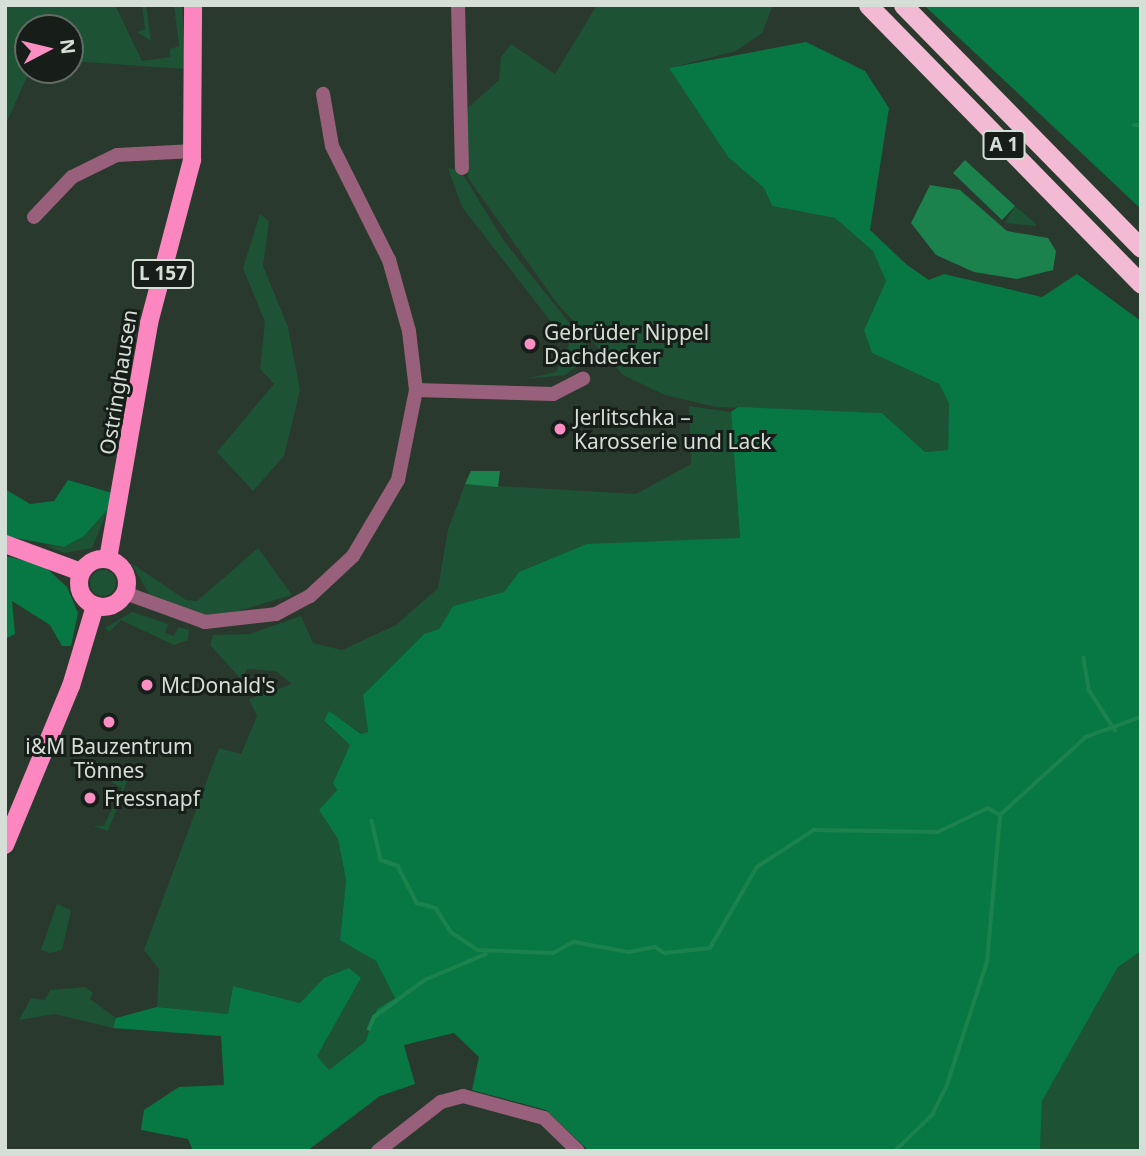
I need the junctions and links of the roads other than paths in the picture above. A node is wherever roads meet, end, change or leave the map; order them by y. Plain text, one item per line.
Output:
1 (193, 5) edge
2 (458, 5) edge
3 (869, 5) edge
4 (903, 5) edge
5 (323, 94) dead end
6 (194, 151) junction
7 (462, 168) dead end
8 (34, 217) dead end
9 (1141, 248) edge
10 (1141, 284) edge
11 (583, 379) dead end
12 (416, 390) junction
13 (5, 544) edge
14 (108, 559) junction
15 (81, 572) junction
16 (125, 593) junction
17 (95, 606) junction
18 (5, 845) edge
19 (378, 1151) edge
20 (578, 1151) edge

1 - 6 main road, Ostringhausen / L 157
2 - 7 street
3 - 10 highway, A 1
4 - 9 highway, A 1
5 - 12 street
6 - 8 street
6 - 14 main road, Ostringhausen / L 157
11 - 12 street
12 - 16 street
13 - 15 main road
14 - 15 main road
14 - 16 main road
15 - 17 main road
16 - 17 main road
17 - 18 main road
19 - 20 street

